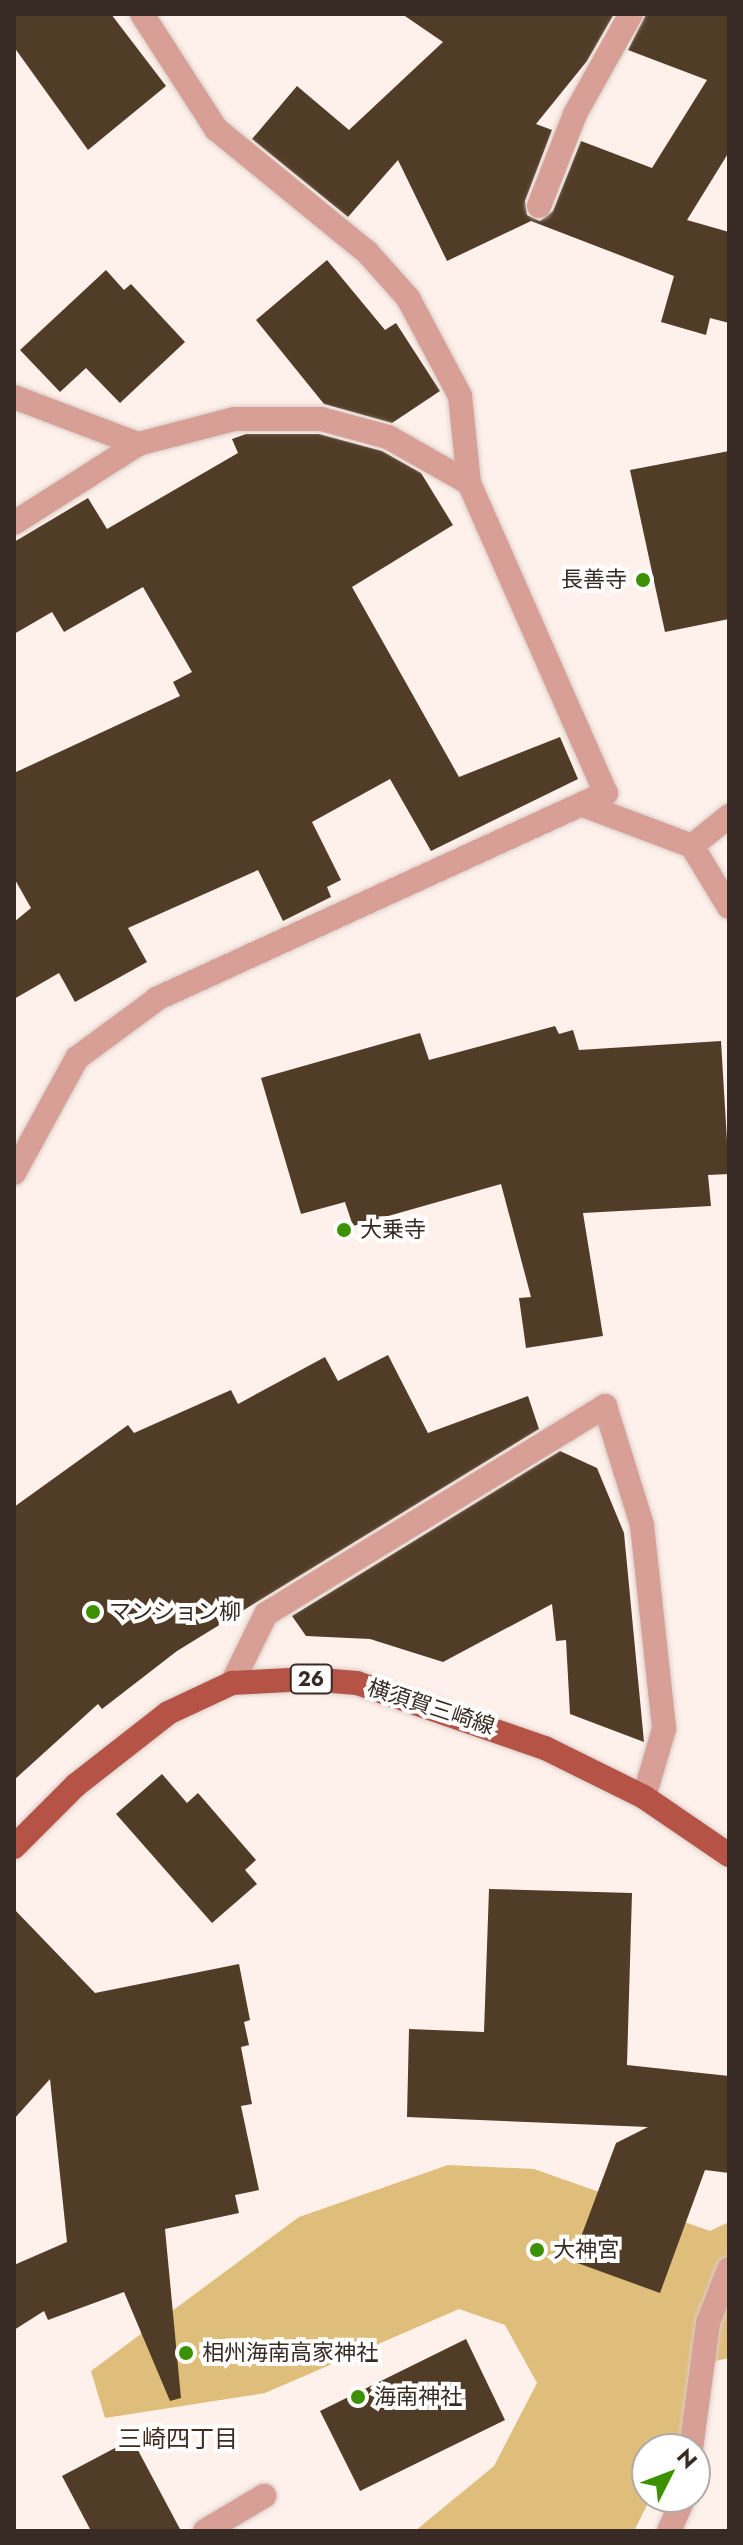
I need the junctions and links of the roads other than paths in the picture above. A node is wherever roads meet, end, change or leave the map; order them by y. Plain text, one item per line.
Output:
1 (142, 14) edge
2 (631, 14) edge
3 (539, 206) dead end
4 (14, 397) edge
5 (138, 444) junction
6 (469, 483) junction
7 (14, 523) edge
8 (583, 805) junction
9 (729, 816) edge
10 (692, 846) junction
11 (729, 907) edge
12 (14, 1173) edge
13 (232, 1683) junction
14 (644, 1797) junction
15 (14, 1847) edge
16 (729, 1855) edge
17 (729, 2269) edge
18 (693, 2433) edge
19 (264, 2496) dead end
20 (205, 2531) edge

1 - 6 street
2 - 3 street
4 - 5 street
5 - 6 street
5 - 7 street
6 - 8 street
8 - 10 street
8 - 12 street
9 - 10 street
10 - 11 street
13 - 14 main road, 横須賀三崎線 / 26
13 - 14 street
13 - 15 main road, 横須賀三崎線 / 26
14 - 16 main road, 横須賀三崎線 / 26
17 - 18 street
19 - 20 street

